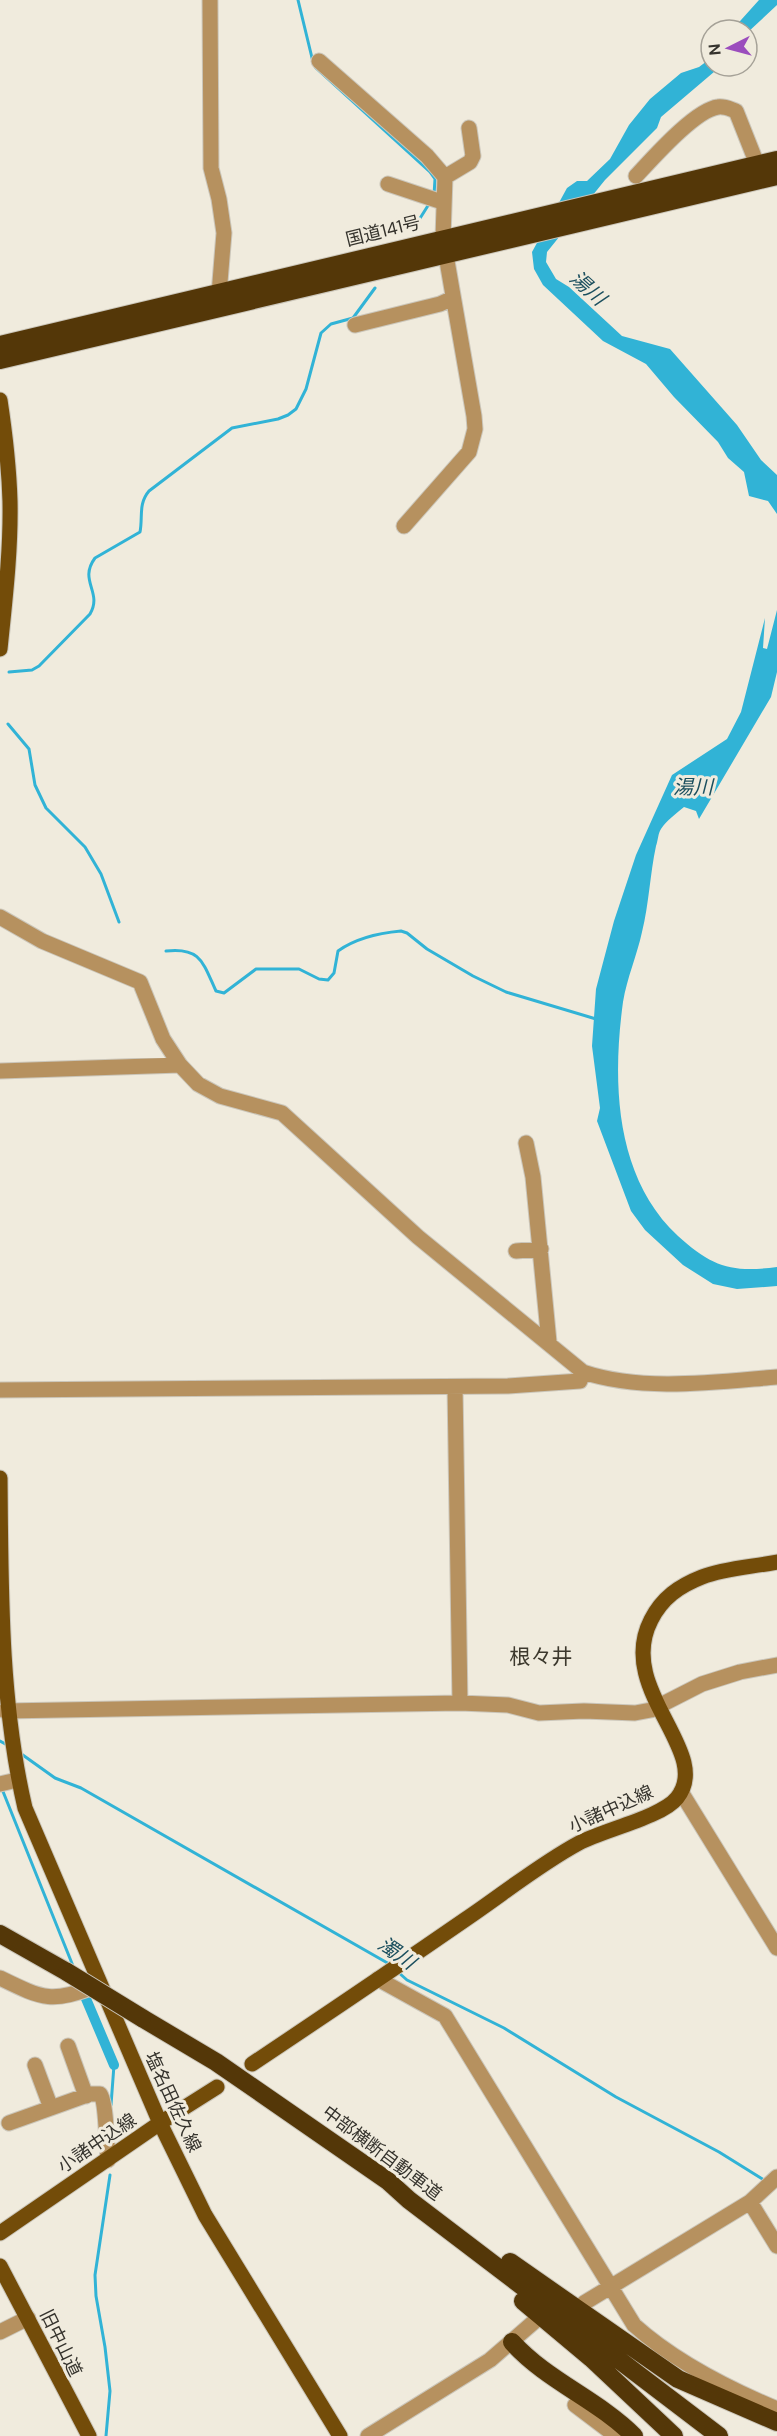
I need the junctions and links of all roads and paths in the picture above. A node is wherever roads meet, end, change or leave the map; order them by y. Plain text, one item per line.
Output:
1 (210, 0) edge
2 (319, 61) dead end
3 (469, 128) dead end
4 (777, 160) edge
5 (756, 165) junction
6 (636, 176) dead end
7 (777, 176) edge
8 (445, 177) junction
9 (388, 184) dead end
10 (436, 200) junction
11 (620, 206) junction
12 (444, 246) junction
13 (219, 294) junction
14 (453, 298) junction
15 (355, 325) dead end
16 (0, 345) edge
17 (0, 360) edge
18 (0, 400) edge
19 (404, 526) dead end
20 (0, 649) edge
21 (0, 917) edge
22 (180, 1065) junction
23 (0, 1071) edge
24 (526, 1143) dead end
25 (541, 1249) junction
26 (516, 1251) dead end
27 (549, 1342) junction
28 (584, 1372) junction
29 (777, 1377) edge
30 (455, 1387) junction
31 (0, 1390) edge
32 (0, 1478) edge
33 (777, 1562) edge
34 (777, 1665) edge
35 (460, 1703) junction
36 (658, 1707) junction
37 (5, 1711) junction
38 (8, 1778) edge
39 (681, 1792) junction
40 (0, 1934) edge
41 (777, 1948) edge
42 (382, 1976) junction
43 (0, 1978) edge
44 (99, 1984) junction
45 (68, 2046) dead end
46 (252, 2064) dead end
47 (35, 2065) dead end
48 (217, 2087) dead end
49 (86, 2096) junction
50 (51, 2108) junction
51 (9, 2123) dead end
52 (160, 2123) junction
53 (108, 2160) junction
54 (777, 2177) edge
55 (388, 2181) junction
56 (409, 2200) junction
57 (750, 2202) junction
58 (0, 2233) edge
59 (777, 2246) edge
60 (2, 2274) edge
61 (610, 2287) junction
62 (580, 2300) dead end
63 (28, 2318) junction
64 (539, 2325) dead end
65 (0, 2332) edge
66 (512, 2343) junction
67 (575, 2405) dead end
68 (777, 2409) edge
69 (777, 2422) edge
70 (89, 2436) edge
71 (340, 2436) edge
72 (368, 2436) edge
73 (616, 2436) edge
74 (634, 2436) edge
75 (674, 2436) edge
76 (719, 2436) edge

1 - 13 street
2 - 8 street
3 - 8 street
4 - 5 highway, 国道141号
5 - 6 street
5 - 11 highway, 国道141号
7 - 11 highway, 国道141号
8 - 10 street
9 - 10 street
10 - 12 street
11 - 12 highway, 国道141号
12 - 13 highway, 国道141号
12 - 14 street
12 - 17 highway, 国道141号
13 - 16 highway, 国道141号
14 - 15 street
14 - 19 street
18 - 20 main road
21 - 22 street
22 - 23 street
22 - 27 street
24 - 25 street
25 - 26 street
25 - 27 street
27 - 28 street
28 - 29 street
28 - 30 street
30 - 31 street
30 - 35 street
32 - 37 main road
33 - 36 main road, 小諸中込線
34 - 36 street
35 - 36 street
35 - 37 street
36 - 39 main road, 小諸中込線
37 - 38 main road, 塩名田佐久線
38 - 44 main road, 塩名田佐久線
39 - 41 street
39 - 42 main road, 小諸中込線
40 - 55 highway, 中部横断自動車道, bridge
42 - 46 main road, 小諸中込線
42 - 61 street
43 - 44 street
44 - 52 main road, 塩名田佐久線
45 - 49 street
47 - 50 street
48 - 52 main road, 小諸中込線
49 - 50 street
49 - 53 street
50 - 51 street
52 - 53 main road, 小諸中込線
52 - 71 main road, 塩名田佐久線
53 - 58 main road, 小諸中込線
54 - 57 street
55 - 56 highway, 中部横断自動車道
55 - 69 highway
56 - 75 highway
56 - 76 highway, 中部横断自動車道
57 - 59 street
57 - 61 street
60 - 63 main road, 旧中山道
61 - 62 street
61 - 68 street
63 - 65 street
63 - 70 main road, 旧中山道
64 - 66 street
66 - 72 street
66 - 74 highway
67 - 73 street

